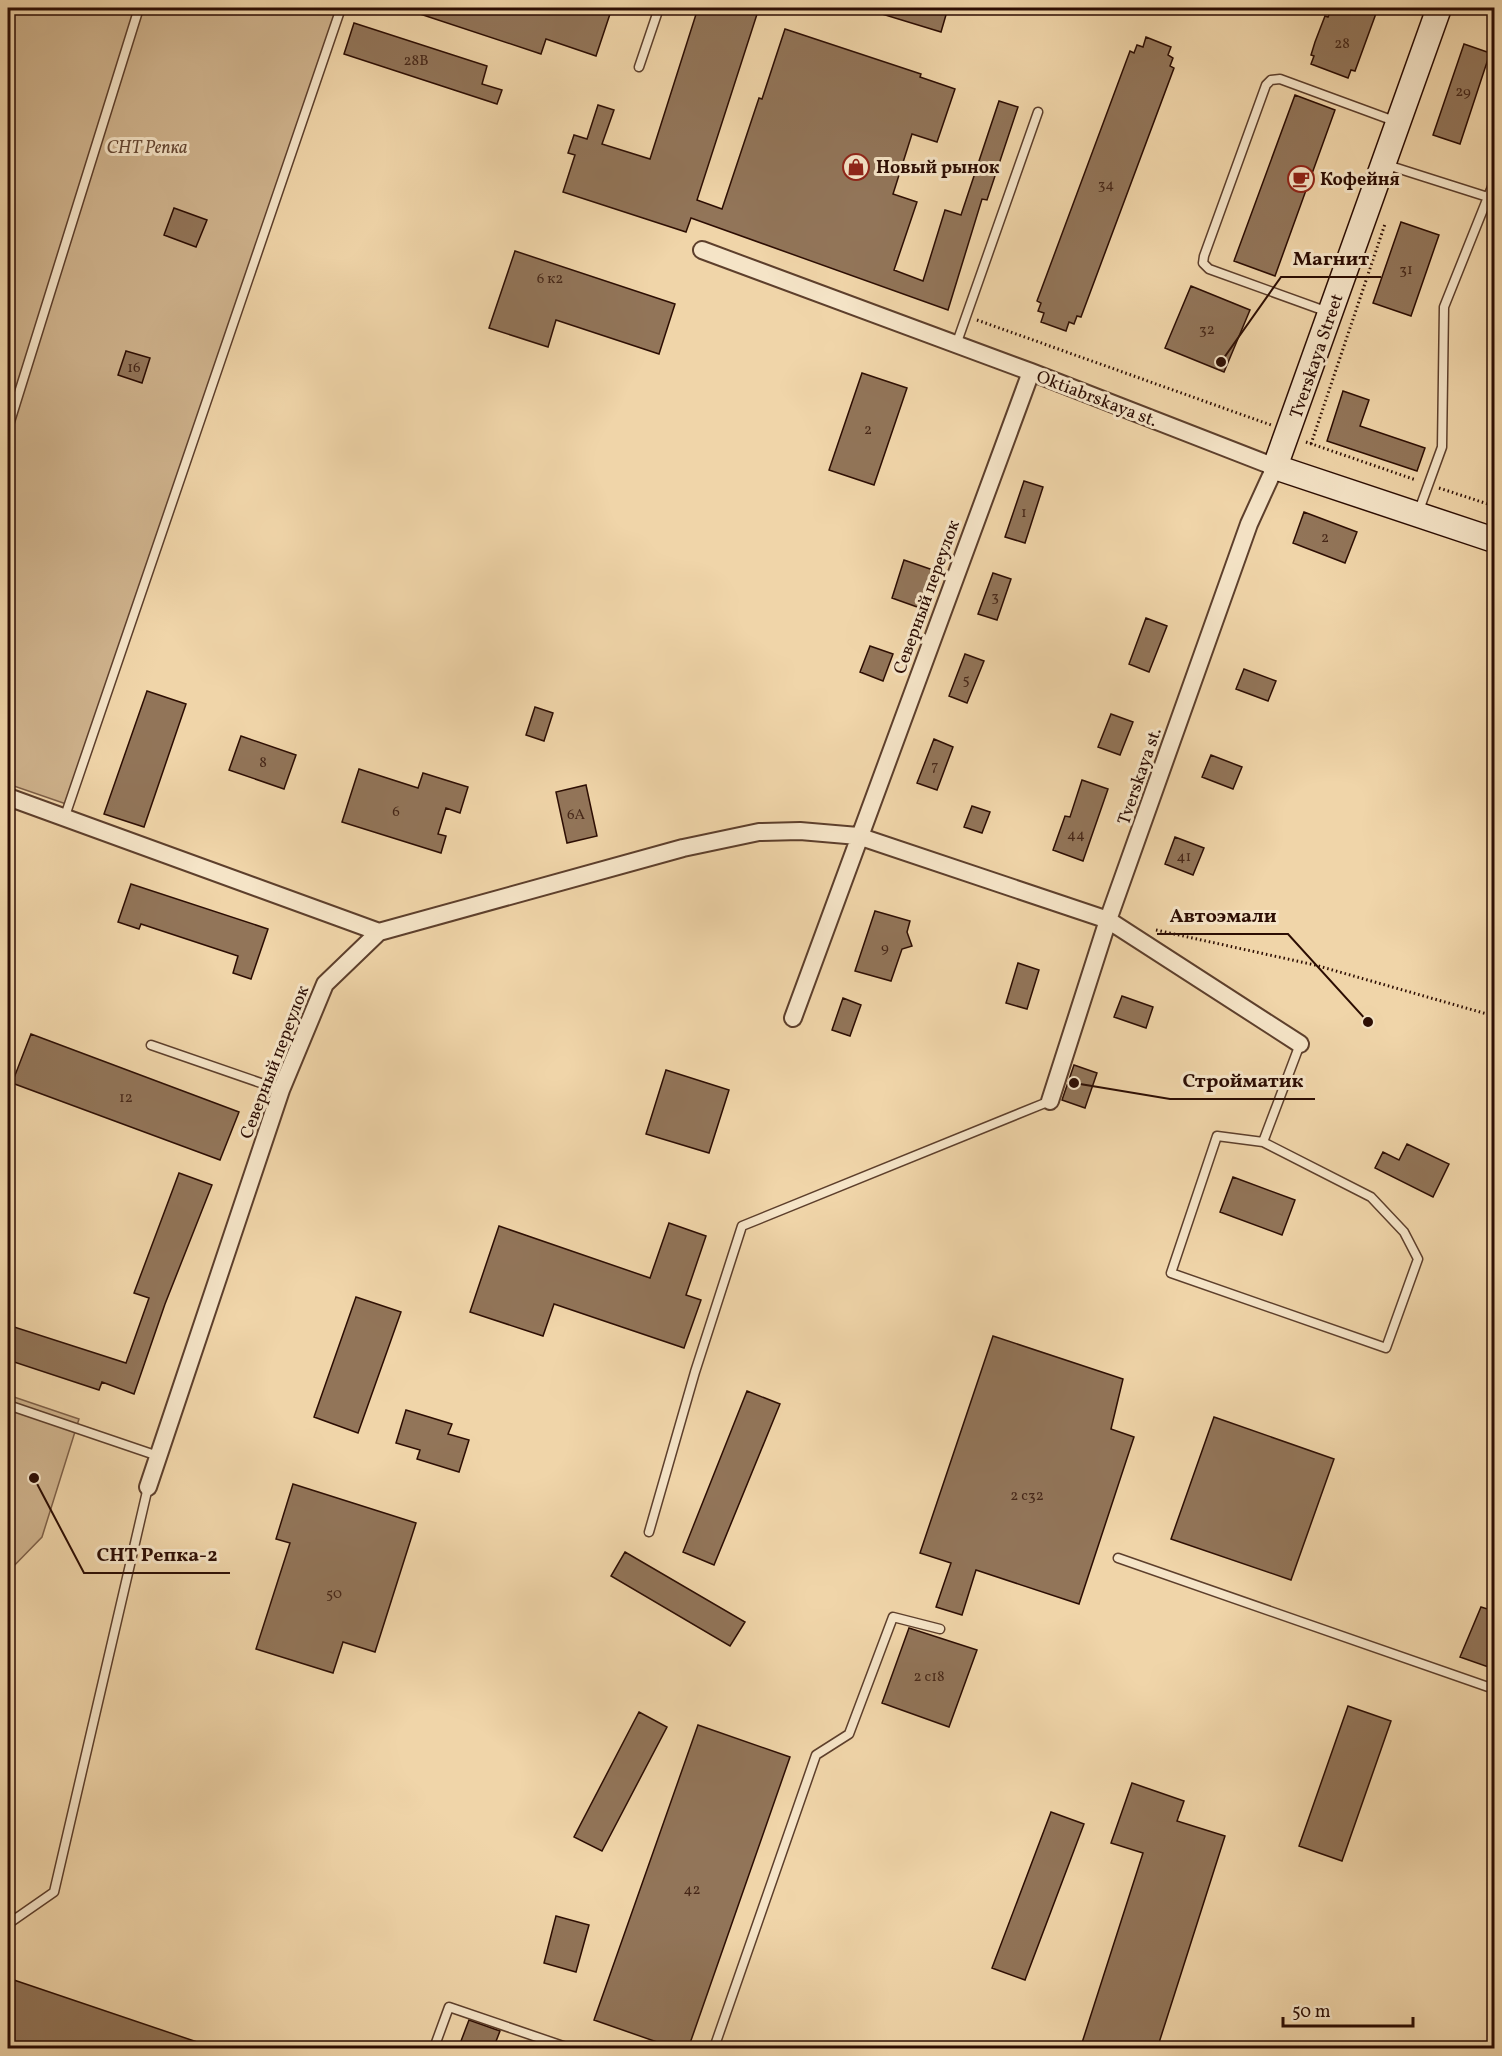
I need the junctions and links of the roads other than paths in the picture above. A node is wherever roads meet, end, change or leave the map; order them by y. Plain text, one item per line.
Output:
1 (139, 8) edge
2 (341, 8) edge
3 (659, 8) edge
4 (1439, 8) edge
5 (639, 67) dead end
6 (1038, 112) dead end
7 (1398, 122) junction
8 (1384, 164) junction
9 (1494, 182) edge
10 (1491, 198) edge
11 (702, 250) dead end
12 (1331, 314) junction
13 (956, 345) junction
14 (1031, 372) junction
15 (8, 428) edge
16 (1275, 467) junction
17 (1418, 515) junction
18 (1494, 540) edge
19 (8, 797) edge
20 (65, 816) junction
21 (858, 836) junction
22 (1108, 920) junction
23 (379, 933) junction
24 (793, 1018) dead end
25 (1300, 1044) joint
26 (151, 1045) dead end
27 (281, 1090) junction
28 (1050, 1101) joint
29 (1263, 1142) junction
30 (8, 1405) edge
31 (158, 1456) junction
32 (148, 1487) joint
33 (649, 1532) dead end
34 (1118, 1558) dead end
35 (940, 1629) dead end
36 (1494, 1689) edge
37 (8, 1924) edge
38 (569, 2048) edge
39 (434, 2049) edge
40 (714, 2049) edge

1 - 15 lane
2 - 20 lane
3 - 5 lane
4 - 7 main road, Tverskaya Street
6 - 13 lane
7 - 8 main road, Tverskaya Street
7 - 12 lane
8 - 10 lane
8 - 12 main road, Tverskaya Street
9 - 10 lane
10 - 17 lane
11 - 13 street, Oktiabrskaya st.
12 - 16 main road, Tverskaya Street
13 - 14 street, Oktiabrskaya st.
14 - 16 street, Oktiabrskaya st.
14 - 21 street, Северный переулок
16 - 17 main road, Oktiabrskaya st.
16 - 22 street, Tverskaya st.
17 - 18 main road, Oktiabrskaya st.
19 - 20 street
20 - 23 street
21 - 22 street
21 - 23 street, Северный переулок
21 - 24 street, Северный переулок
22 - 25 street
22 - 28 street, Tverskaya st.
23 - 27 street, Северный переулок
25 - 29 lane
26 - 27 lane
27 - 31 street, Северный переулок
28 - 33 lane
29 - 29 lane
30 - 31 lane
31 - 32 street, Северный переулок
32 - 37 lane
34 - 36 lane
35 - 40 lane
38 - 39 lane

